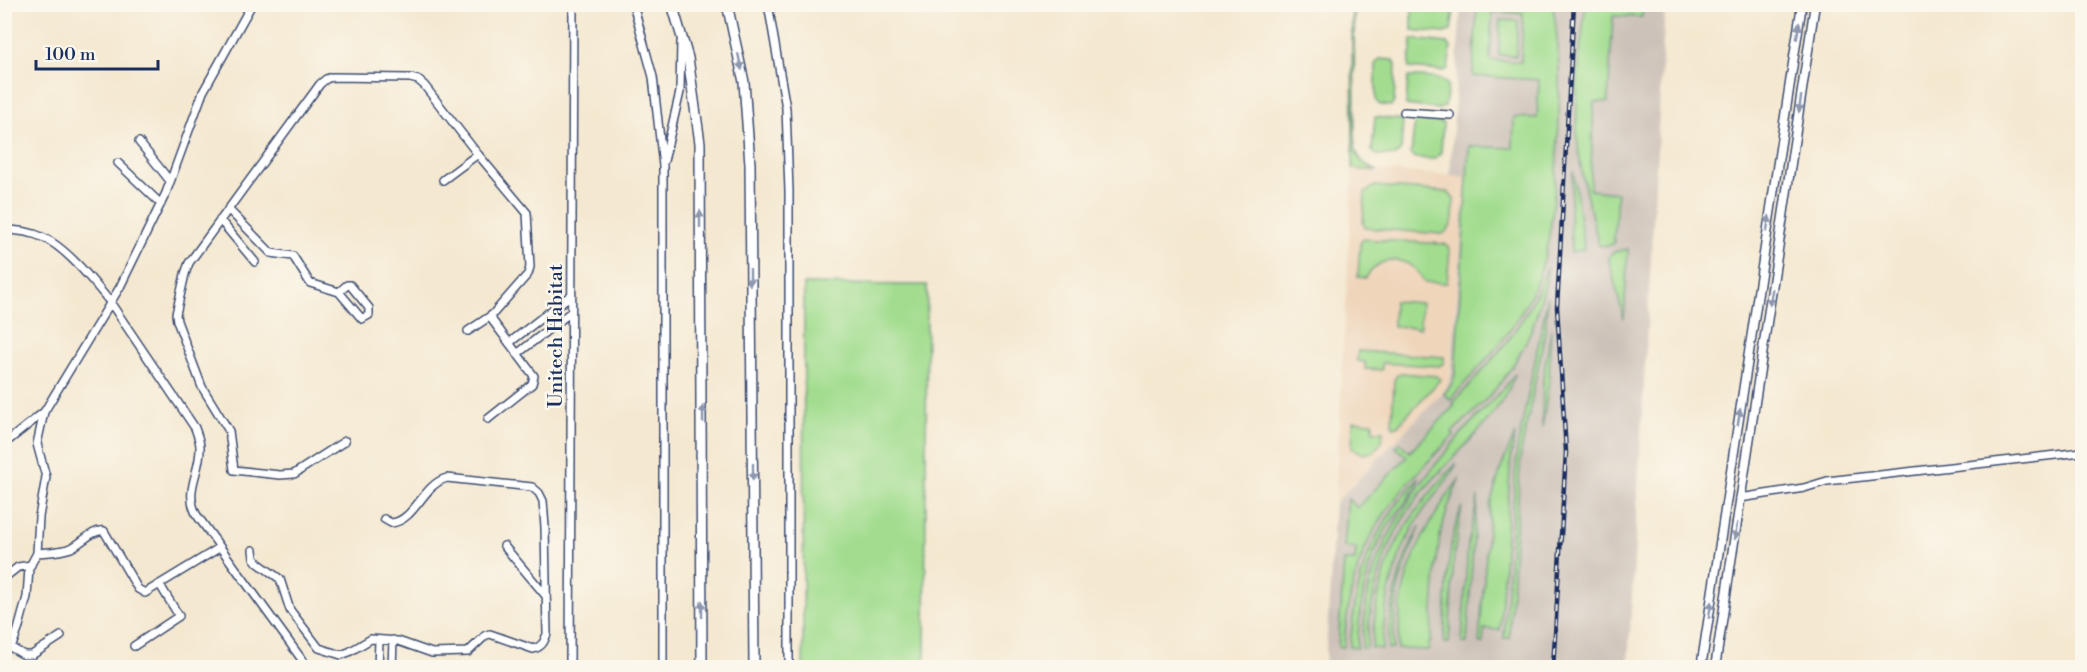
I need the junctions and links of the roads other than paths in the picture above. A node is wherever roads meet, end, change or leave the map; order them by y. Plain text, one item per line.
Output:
1 (252, 4) edge
2 (573, 4) edge
3 (633, 4) edge
4 (672, 4) edge
5 (727, 4) edge
6 (768, 4) edge
7 (1802, 4) edge
8 (1815, 4) edge
9 (681, 33) junction
10 (1404, 112) dead end
11 (1450, 115) dead end
12 (139, 142) dead end
13 (478, 154) junction
14 (118, 163) dead end
15 (663, 166) junction
16 (443, 180) dead end
17 (170, 181) junction
18 (161, 204) junction
19 (228, 209) junction
20 (220, 220) junction
21 (4, 230) edge
22 (255, 262) dead end
23 (339, 292) junction
24 (571, 295) junction
25 (110, 302) junction
26 (571, 312) junction
27 (492, 315) junction
28 (468, 331) dead end
29 (509, 343) junction
30 (517, 354) junction
31 (44, 412) junction
32 (488, 419) dead end
33 (345, 441) dead end
34 (4, 444) edge
35 (2082, 452) edge
36 (1740, 498) junction
37 (384, 519) dead end
38 (504, 546) dead end
39 (219, 548) junction
40 (253, 550) dead end
41 (37, 553) junction
42 (31, 565) junction
43 (4, 578) edge
44 (160, 585) junction
45 (546, 596) junction
46 (61, 636) dead end
47 (379, 639) junction
48 (393, 640) junction
49 (134, 646) dead end
50 (7, 649) edge
51 (308, 668) edge
52 (378, 668) edge
53 (392, 668) edge
54 (570, 668) edge
55 (663, 668) edge
56 (702, 668) edge
57 (754, 668) edge
58 (789, 668) edge
59 (1701, 668) edge
60 (1715, 668) edge

1 - 17 street
2 - 24 street, Unitech Habitat
3 - 15 street
4 - 9 main road
5 -> 57 main road
6 - 58 street
59 -> 7 street
8 -> 36 street
9 - 15 street
56 -> 9 main road
10 - 11 street
12 - 17 street
13 - 16 street
13 - 19 street
13 - 27 street
14 - 18 street
15 - 55 street
17 - 18 street
18 - 25 street
19 - 20 street
19 - 23 street
20 - 22 street
20 - 33 street
21 - 25 street
23 - 23 street
24 - 26 street, Unitech Habitat
24 - 29 street
25 - 31 street
25 - 39 street
26 - 30 street
26 - 54 street, Unitech Habitat
27 - 28 street
27 - 29 street
29 - 30 street
30 - 32 street
31 - 34 street
31 - 41 street
35 - 36 street
36 -> 60 street
37 - 45 street
38 - 45 street
39 - 44 street
39 - 51 street
40 - 47 street
41 - 42 street
41 - 44 street
42 - 43 street
42 - 50 street
44 - 49 street
45 - 48 street
46 - 50 street
47 - 48 street
47 - 52 street
48 - 53 street

